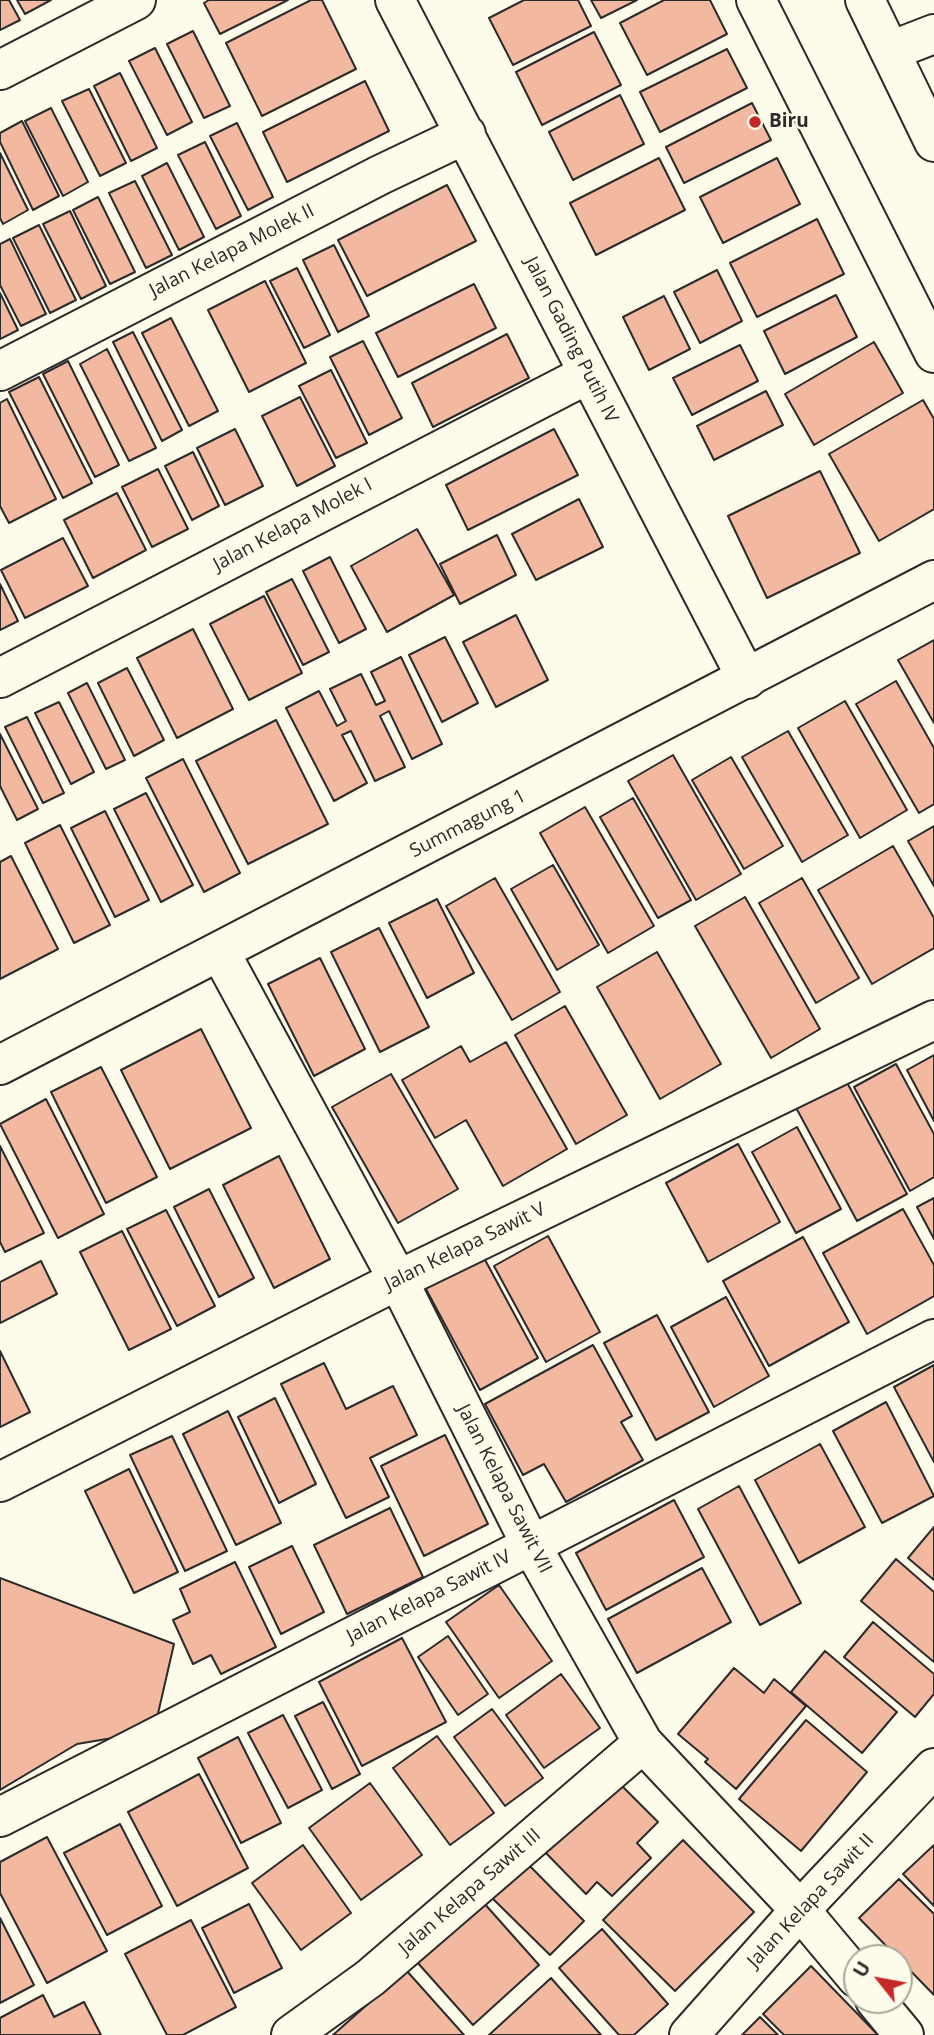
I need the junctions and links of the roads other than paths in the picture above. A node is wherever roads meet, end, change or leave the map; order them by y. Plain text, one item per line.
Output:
1 (136, 0) edge
2 (395, 0) edge
3 (756, 0) edge
4 (864, 0) edge
5 (934, 34) edge
6 (890, 51) junction
7 (0, 70) edge
8 (466, 134) junction
9 (934, 142) edge
10 (934, 353) edge
11 (0, 371) edge
12 (588, 374) junction
13 (934, 580) edge
14 (0, 678) edge
15 (747, 679) junction
16 (220, 952) junction
17 (934, 1020) edge
18 (0, 1065) edge
19 (398, 1280) junction
20 (934, 1339) edge
21 (0, 1482) edge
22 (531, 1545) junction
23 (643, 1742) junction
24 (934, 1768) edge
25 (0, 1818) edge
26 (800, 1910) junction
27 (843, 1961) edge
28 (887, 2014) edge
29 (291, 2035) edge
30 (690, 2035) edge
31 (904, 2035) edge

1 - 7 street
2 - 8 street, Jalan Gading Putih IV
3 - 10 street
4 - 6 street
5 - 6 street
6 - 9 street
8 - 11 street, Jalan Kelapa Molek II
8 - 12 street, Jalan Gading Putih IV
12 - 14 street, Jalan Kelapa Molek I
12 - 15 street, Jalan Gading Putih IV
13 - 15 street, Summagung 1
15 - 16 street, Summagung 1
16 - 18 street, Summagung 1
16 - 19 street, Jalan Kelapa Sawit VII
17 - 19 street, Jalan Kelapa Sawit V
19 - 21 street, Jalan Kelapa Sawit V
19 - 22 street, Jalan Kelapa Sawit VII
20 - 22 street, Jalan Kelapa Sawit IV
22 - 23 street, Jalan Kelapa Sawit VII
22 - 25 street, Jalan Kelapa Sawit IV
23 - 26 street, Jalan Kelapa Sawit VII
23 - 29 street, Jalan Kelapa Sawit III
24 - 26 street, Jalan Kelapa Sawit II
26 - 27 street, Jalan Kelapa Sawit VII
26 - 30 street, Jalan Kelapa Sawit II
28 - 31 street

